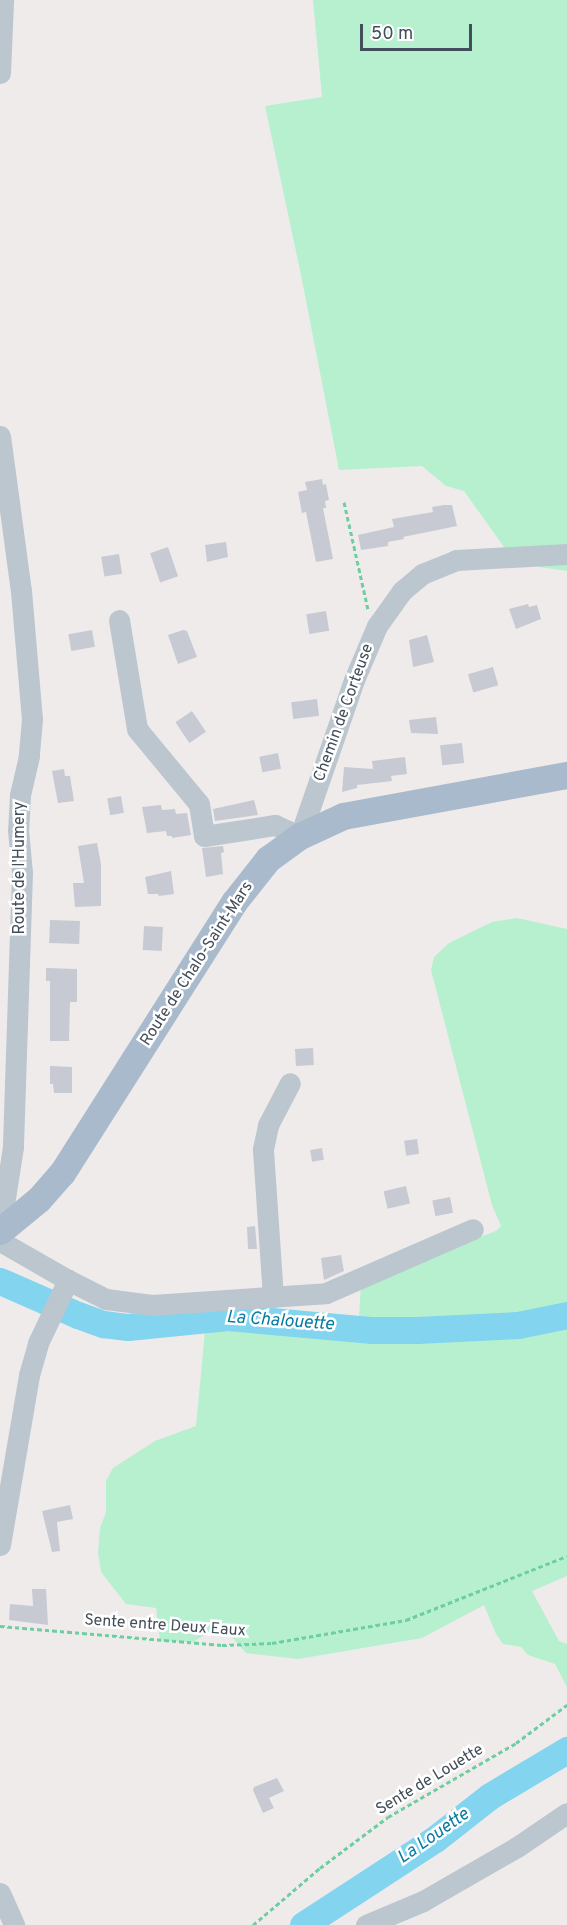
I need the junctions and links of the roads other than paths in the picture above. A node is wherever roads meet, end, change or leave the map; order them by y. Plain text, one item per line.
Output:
1 (3, 0) edge
2 (0, 73) edge
3 (0, 436) edge
4 (567, 554) edge
5 (119, 620) dead end
6 (567, 775) edge
7 (300, 836) junction
8 (290, 1083) dead end
9 (473, 1229) dead end
10 (0, 1231) edge
11 (0, 1241) edge
12 (59, 1296) junction
13 (273, 1297) junction
14 (0, 1545) edge
15 (567, 1813) edge
16 (0, 1893) edge
17 (14, 1925) edge
18 (366, 1925) edge

1 - 2 street
3 - 10 street, Route de l'Humery
4 - 7 street, Chemin de Corteuse
5 - 7 street
6 - 7 main road, Route de Chalo-Saint-Mars
7 - 10 main road, Route de Chalo-Saint-Mars
8 - 13 street
9 - 13 street
11 - 12 street
12 - 13 street
12 - 14 street
15 - 18 street
16 - 17 street

